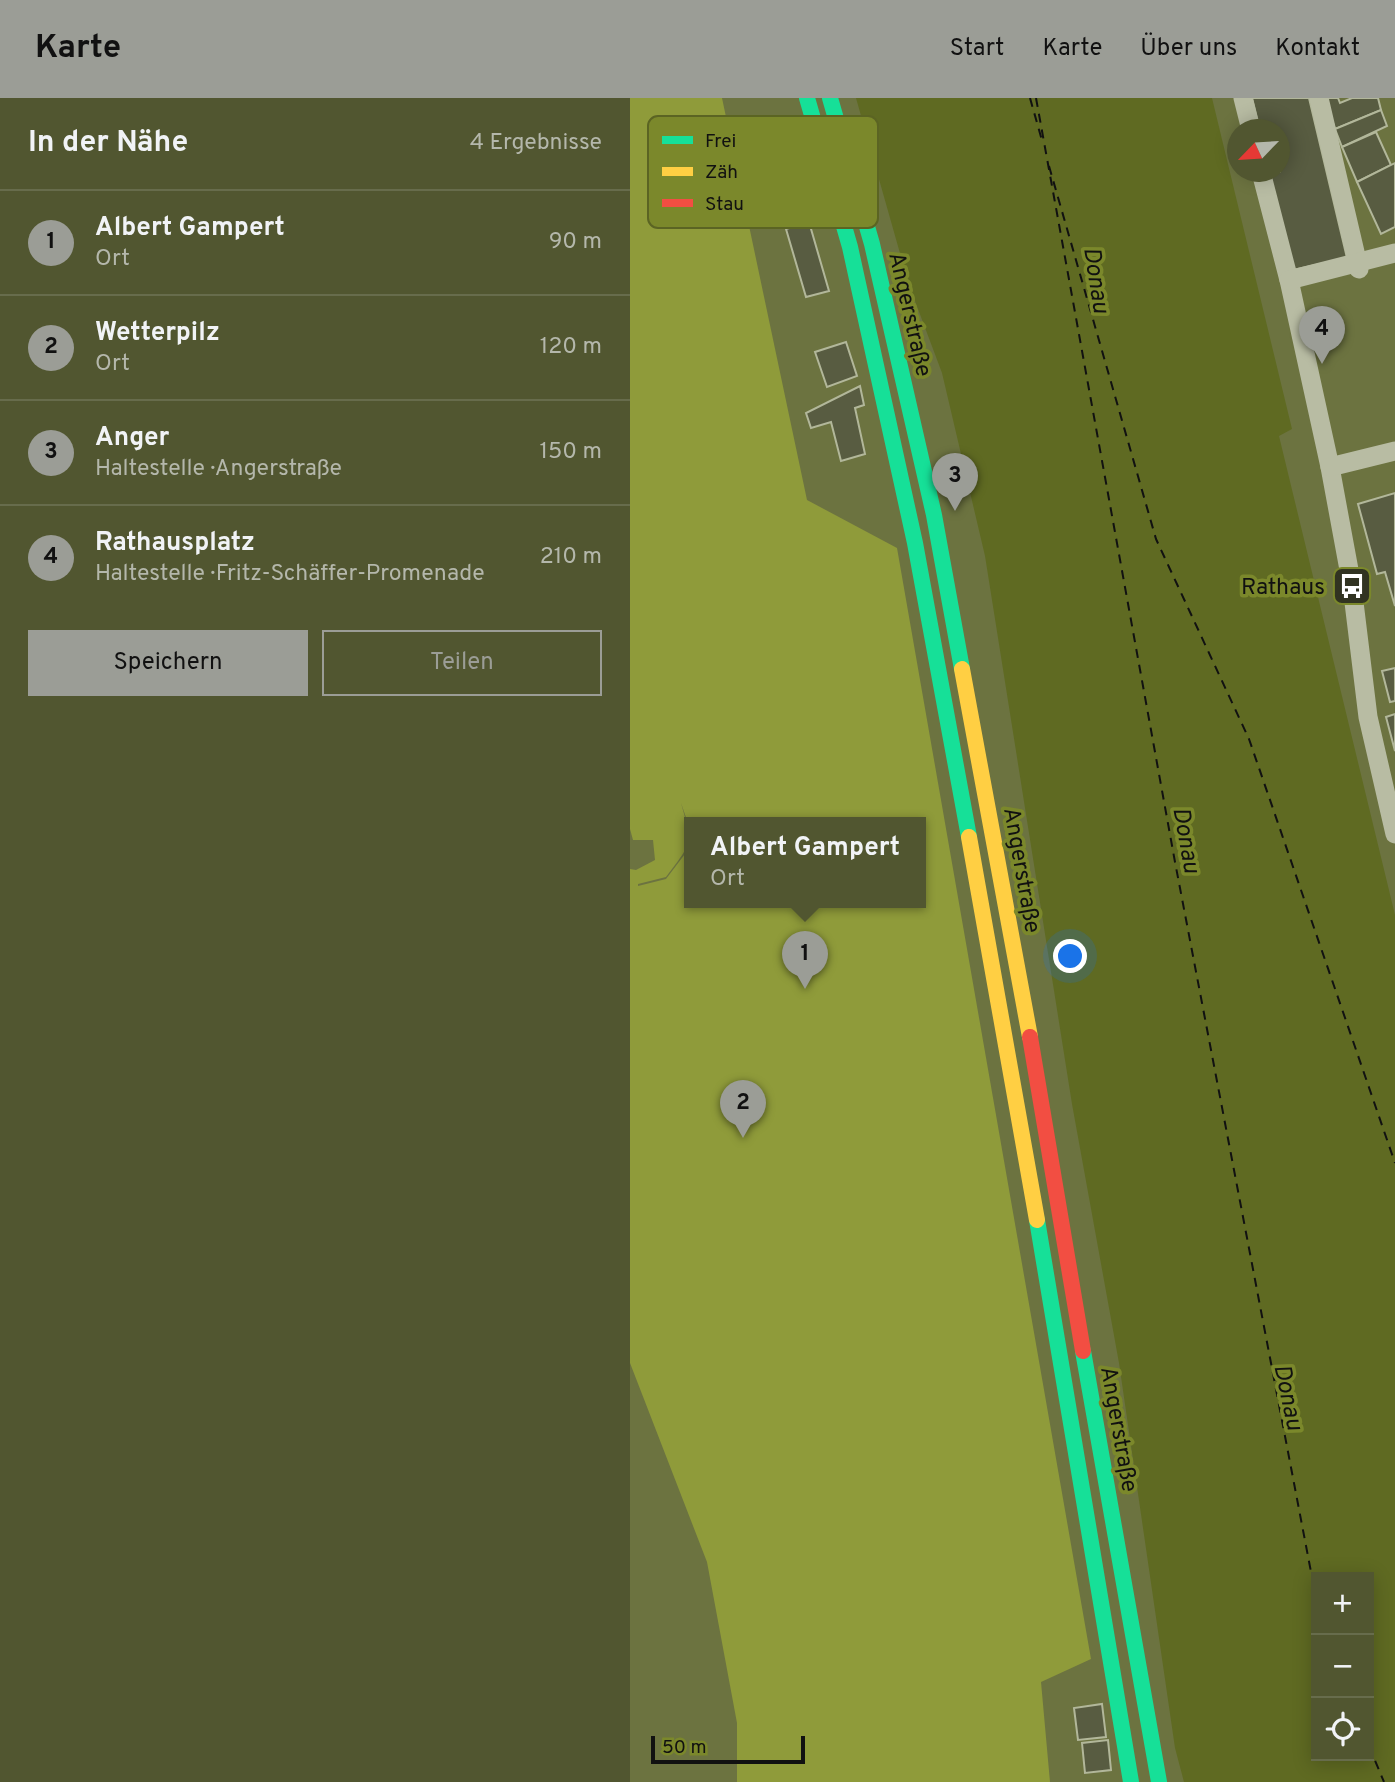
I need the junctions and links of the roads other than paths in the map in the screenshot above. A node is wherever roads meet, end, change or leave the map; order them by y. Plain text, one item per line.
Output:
1 (807, 98) edge
2 (830, 98) edge
3 (1243, 98) edge
4 (1319, 98) edge
5 (812, 116) edge
6 (835, 116) edge
7 (1248, 119) edge
8 (1264, 182) edge
9 (845, 228) edge
10 (867, 228) edge
11 (1394, 252) edge
12 (1358, 266) junction
13 (1289, 280) junction
14 (1395, 451) edge
15 (1330, 467) junction
16 (1395, 834) edge
17 (1131, 1782) edge
18 (1159, 1782) edge

1 - 5 main road, Angerstraße
2 - 6 main road, Angerstraße
3 - 7 street
4 - 12 street
8 - 13 street
9 - 17 main road, Angerstraße
10 - 18 main road, Angerstraße
11 - 12 street
12 - 13 street
13 - 15 street
14 - 15 street
15 - 16 street

